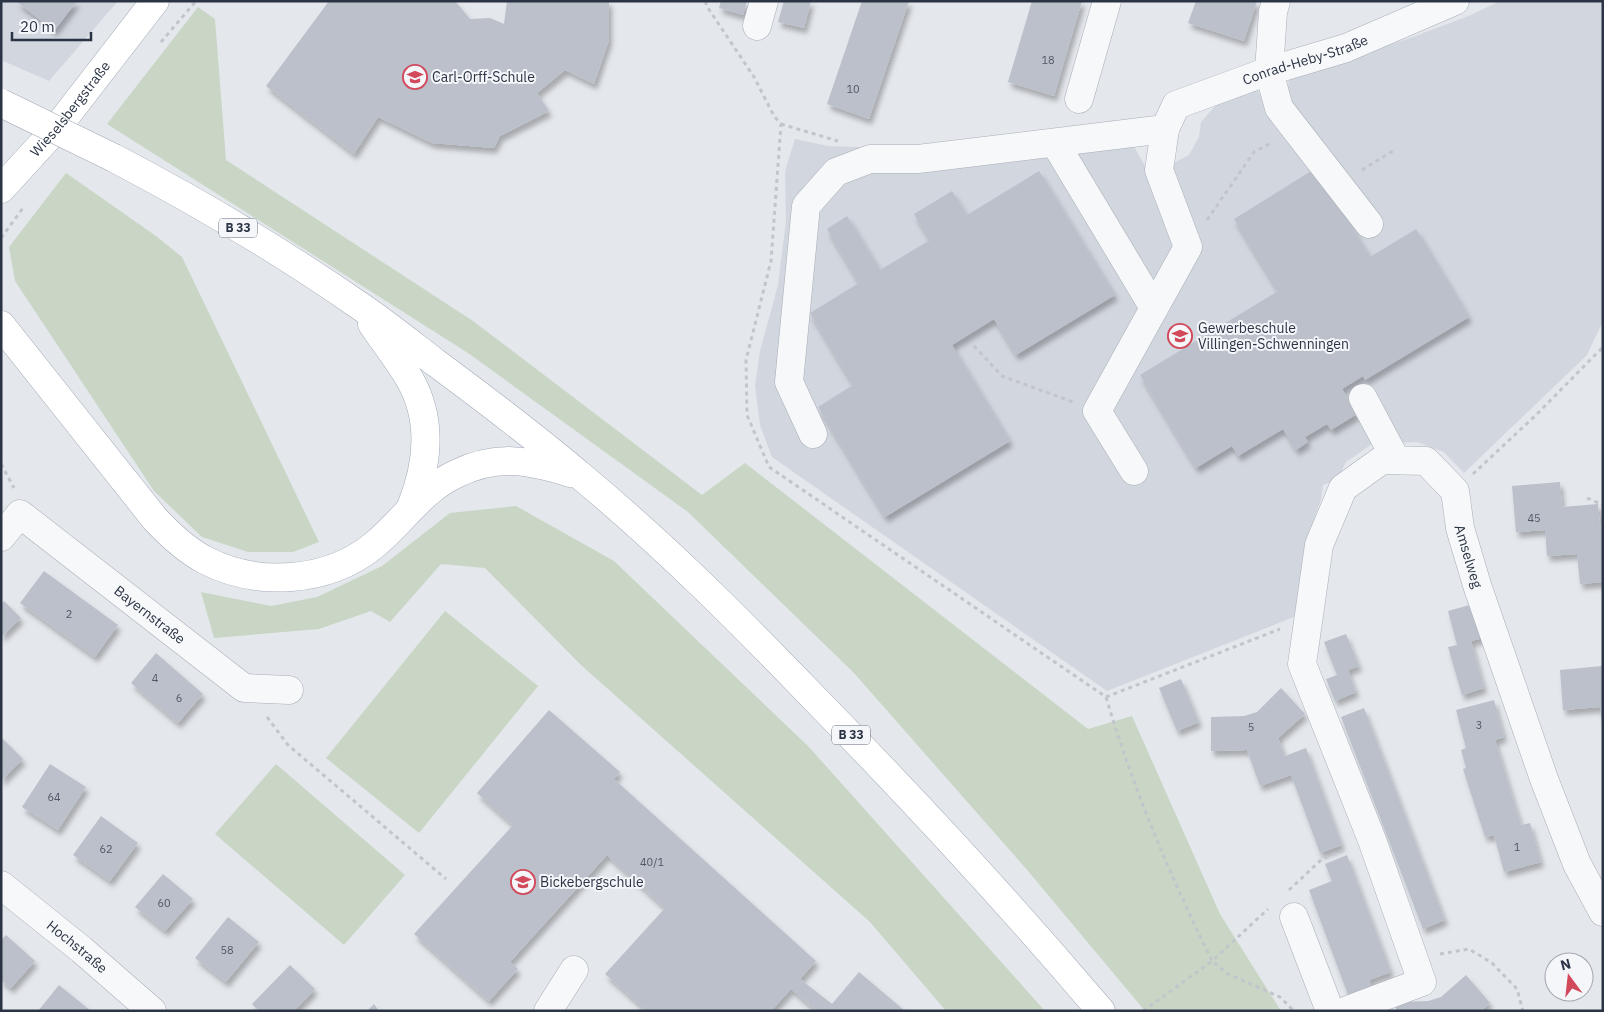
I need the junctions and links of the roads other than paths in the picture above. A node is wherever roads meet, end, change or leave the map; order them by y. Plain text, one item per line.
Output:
1 (155, 1) edge
2 (1107, 1) edge
3 (1276, 1) edge
4 (1454, 2) edge
5 (1269, 71) junction
6 (1079, 99) dead end
7 (1, 103) edge
8 (1165, 128) junction
9 (1055, 142) junction
10 (1, 189) edge
11 (1369, 224) dead end
12 (359, 304) junction
13 (1154, 308) junction
14 (1, 325) edge
15 (1363, 398) dead end
16 (813, 434) dead end
17 (1396, 460) junction
18 (1134, 471) dead end
19 (582, 477) junction
20 (410, 508) junction
21 (1, 537) edge
22 (289, 690) dead end
23 (1, 884) edge
24 (1603, 912) edge
25 (1294, 917) dead end
26 (574, 970) dead end
27 (556, 1007) edge
28 (152, 1011) edge
29 (1101, 1011) edge
30 (1330, 1011) edge
31 (1345, 1011) edge

1 - 10 main road, Wieselsbergstraße
2 - 6 street
3 - 5 street
4 - 5 street, Conrad-Heby-Straße
5 - 8 street, Conrad-Heby-Straße
5 - 11 street
7 - 12 main road, B 33, bridge
8 - 9 street
8 - 13 street, Conrad-Heby-Straße
9 - 13 street
9 - 16 street
12 - 19 main road, B 33
12 - 20 main road
13 - 18 street
14 - 20 main road
15 - 17 street
17 - 24 street, Amselweg
17 - 31 street
19 - 20 main road
19 - 29 main road, B 33
21 - 22 street, Bayernstraße
23 - 28 street, Hochstraße
25 - 30 street
26 - 27 street

